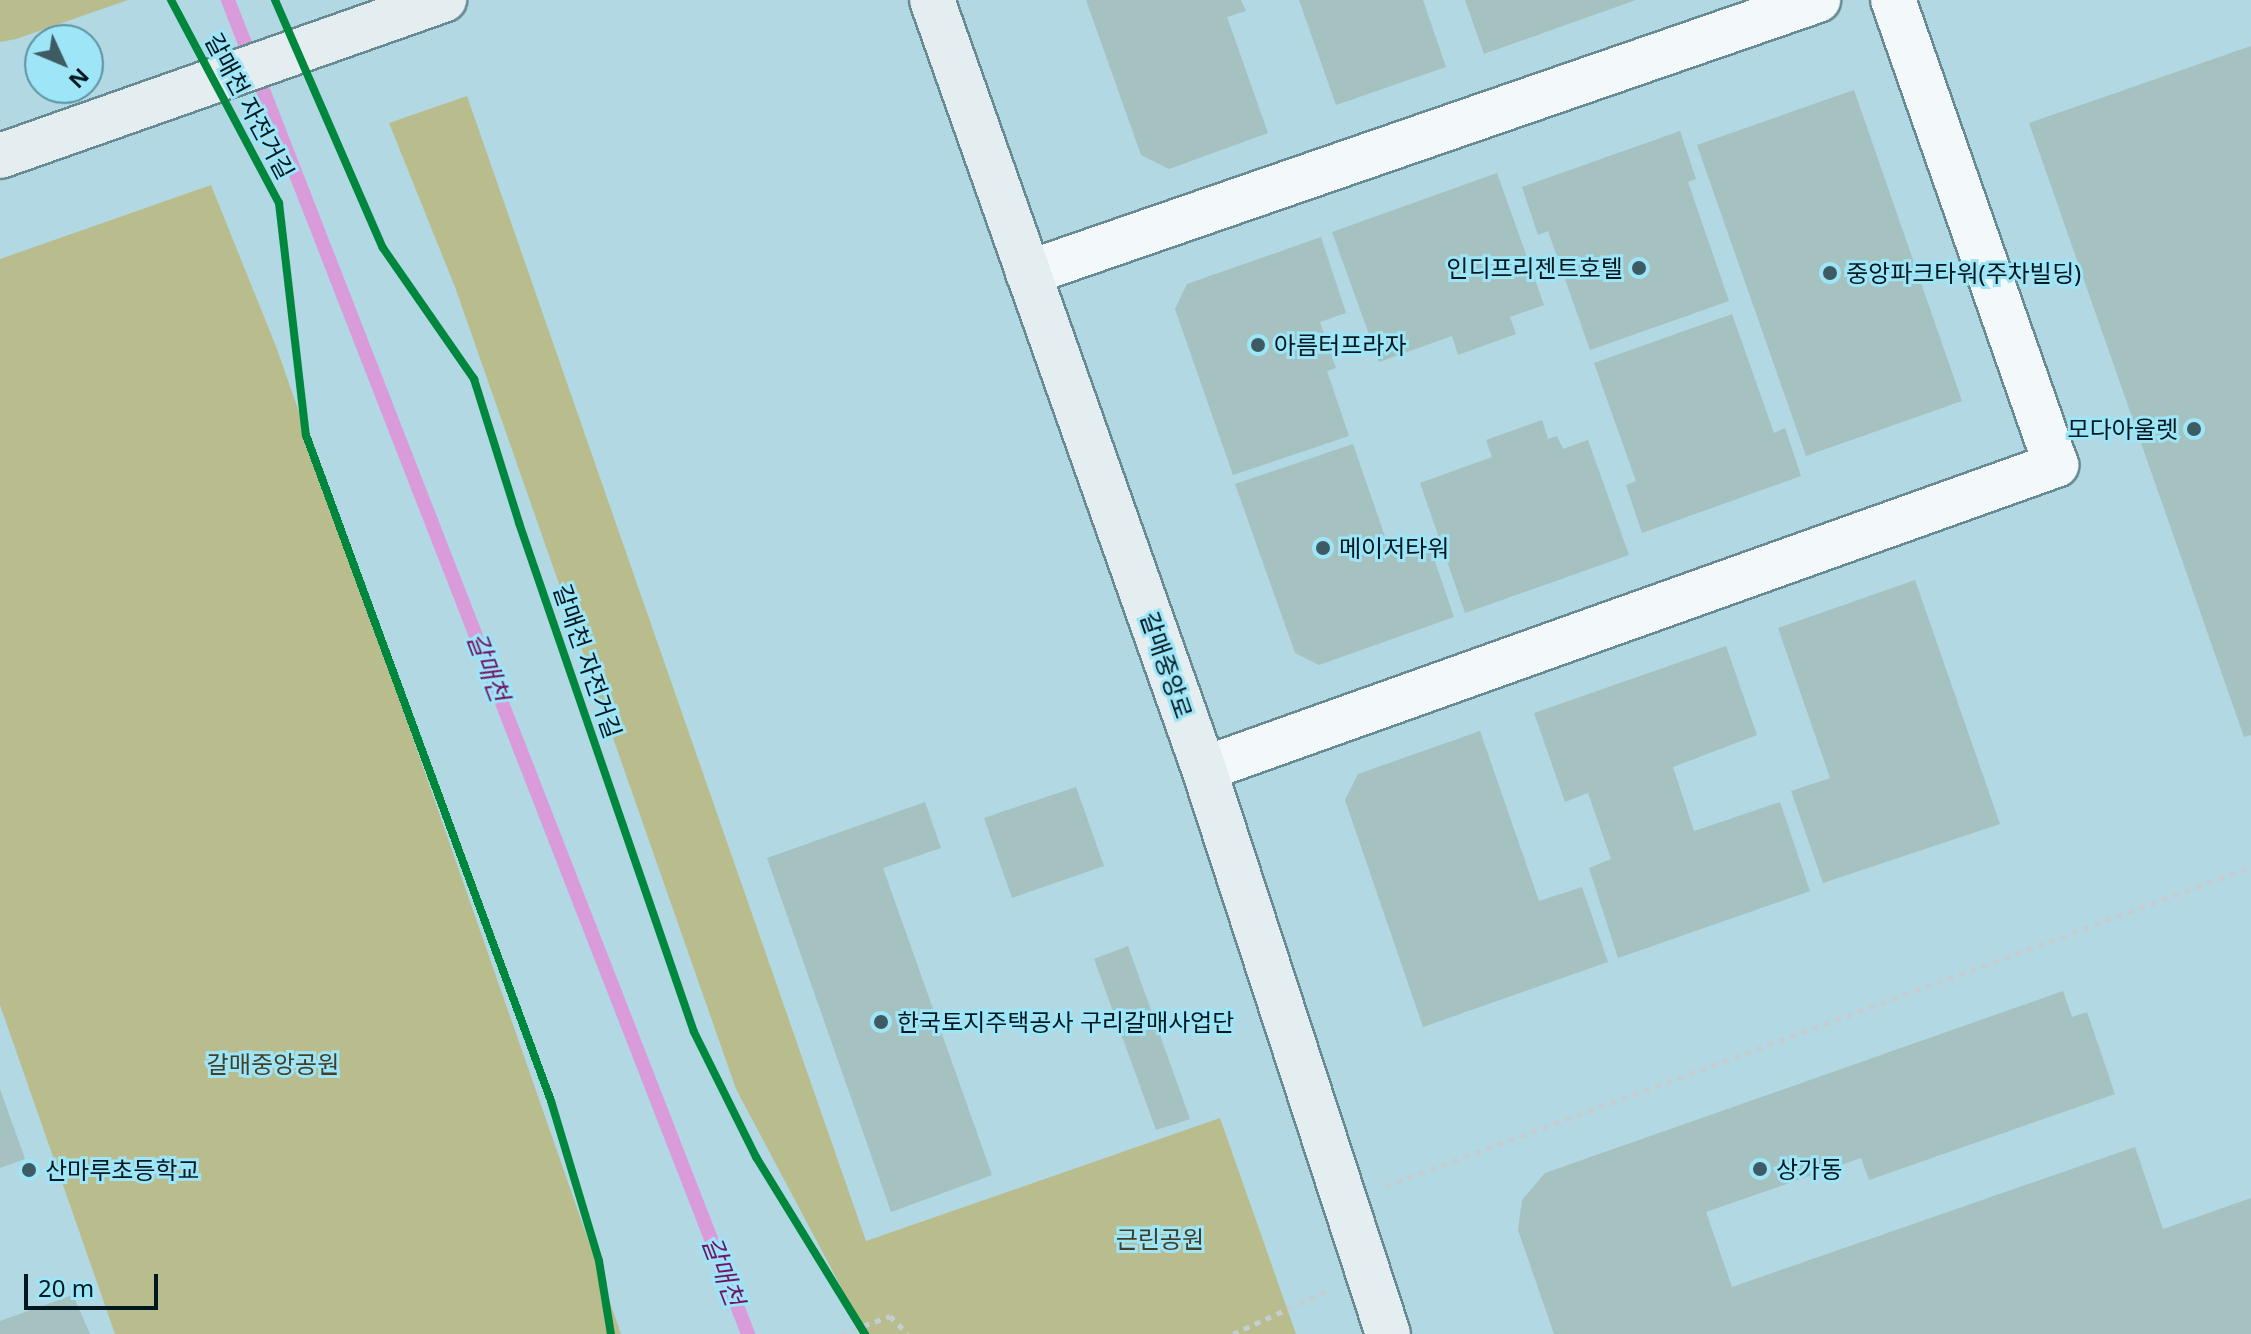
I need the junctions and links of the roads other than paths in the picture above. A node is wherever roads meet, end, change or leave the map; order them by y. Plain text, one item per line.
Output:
1 (444, 0) edge
2 (932, 0) edge
3 (1818, 0) edge
4 (1893, 0) edge
5 (0, 156) edge
6 (1028, 273) junction
7 (1204, 769) junction
8 (1388, 1334) edge

1 - 5 street
2 - 6 street, 갈매중앙로
3 - 6 street
4 - 7 street
6 - 7 street, 갈매중앙로
7 - 8 street, 갈매중앙로

